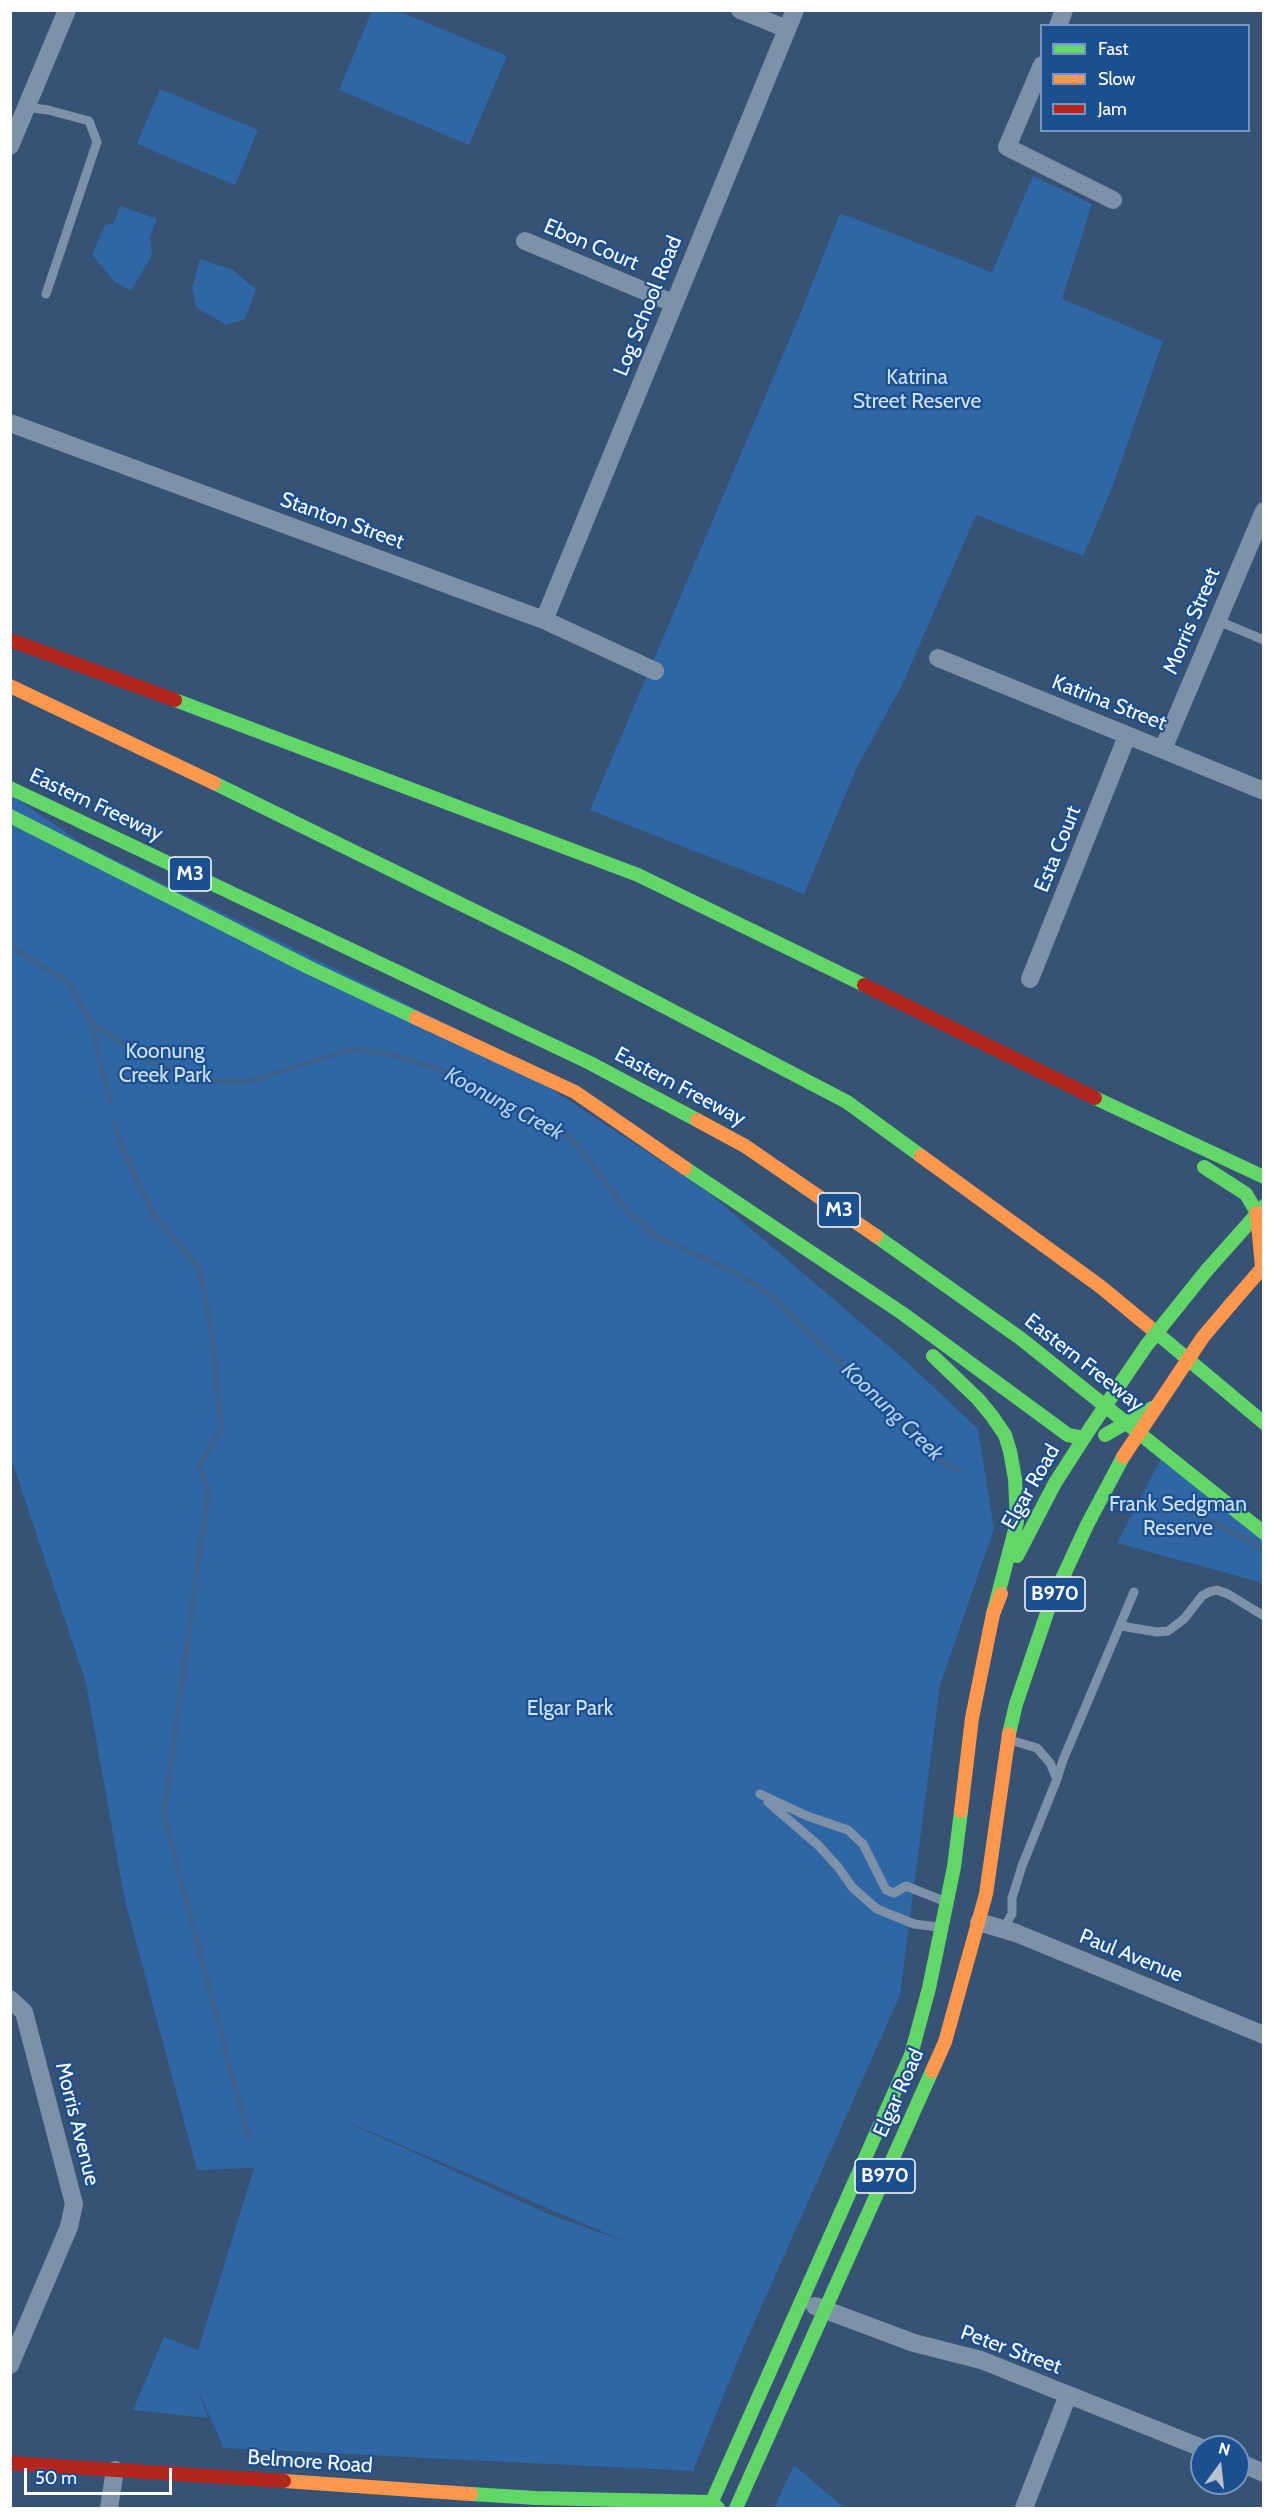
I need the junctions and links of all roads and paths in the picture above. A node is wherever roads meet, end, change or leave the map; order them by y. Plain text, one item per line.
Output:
1 (67, 10) edge
2 (740, 10) edge
3 (795, 10) edge
4 (787, 29) junction
5 (1040, 67) edge
6 (19, 104) edge
7 (10, 146) edge
8 (1113, 200) dead end
9 (525, 241) dead end
10 (46, 294) dead end
11 (673, 303) junction
12 (10, 423) edge
13 (1263, 510) edge
14 (544, 620) junction
15 (1216, 620) junction
16 (10, 640) edge
17 (1263, 640) edge
18 (938, 658) dead end
19 (655, 670) dead end
20 (10, 686) edge
21 (1126, 736) junction
22 (1163, 748) junction
23 (10, 788) edge
24 (1263, 791) edge
25 (10, 816) edge
26 (1030, 979) dead end
27 (1088, 1095) junction
28 (1263, 1177) edge
29 (1260, 1210) edge
30 (1263, 1267) edge
31 (859, 1286) junction
32 (1156, 1406) junction
33 (1263, 1423) edge
34 (1087, 1433) junction
35 (1263, 1533) edge
36 (1134, 1592) dead end
37 (993, 1614) junction
38 (1263, 1616) edge
39 (1120, 1626) junction
40 (1008, 1740) junction
41 (989, 1751) dead end
42 (1057, 1779) junction
43 (976, 1804) dead end
44 (957, 1843) junction
45 (946, 1901) junction
46 (979, 1922) junction
47 (1008, 1922) junction
48 (940, 1927) junction
49 (10, 1998) edge
50 (1263, 2034) edge
51 (803, 2301) junction
52 (825, 2310) junction
53 (10, 2365) edge
54 (1068, 2395) junction
55 (1190, 2443) edge
56 (10, 2463) edge
57 (115, 2470) junction
58 (536, 2498) junction
59 (713, 2506) edge
60 (109, 2508) edge
61 (595, 2508) edge
62 (736, 2508) edge
63 (1024, 2508) edge

1 - 6 street
2 - 4 street
3 - 4 street, Log School Road
4 - 11 street, Log School Road
5 - 8 street
6 - 7 street
6 - 10 lane
9 - 11 street, Ebon Court
11 - 14 street, Log School Road
12 - 14 street, Stanton Street
13 - 15 street, Morris Street
14 - 19 street, Stanton Street
15 - 17 lane
15 - 22 street, Morris Street
16 - 27 main road
18 - 21 street, Katrina Street
20 - 33 main road
21 - 22 street, Katrina Street
21 - 26 street, Esta Court
22 - 24 street, Katrina Street
23 - 35 main road, Eastern Freeway / M3
25 - 31 main road
27 - 28 main road
27 - 29 main road
29 - 30 main road
29 - 34 main road, Elgar Road / B970, bridge
30 - 32 main road, Elgar Road / B970, bridge
31 - 34 main road
31 - 37 main road
32 - 34 main road, bridge
32 - 40 main road, Elgar Road / B970, bridge
34 - 37 main road, Elgar Road / B970
36 - 39 lane
37 - 44 main road, Elgar Road / B970
38 - 39 lane
39 - 42 lane
40 - 41 main road
40 - 42 lane
40 - 46 main road, Elgar Road / B970
42 - 47 lane
43 - 44 main road, Elgar Road
44 - 45 main road, Elgar Road / B970
45 - 46 main road
45 - 48 main road, Elgar Road / B970
45 - 48 lane
46 - 47 street, Paul Avenue
46 - 48 main road
46 - 52 main road, Elgar Road / B970
47 - 50 street, Paul Avenue
48 - 51 main road, Elgar Road / B970
49 - 53 street, Morris Avenue
51 - 52 street, Peter Street
51 - 59 main road, Elgar Road / B970
52 - 54 street, Peter Street
52 - 62 main road, Elgar Road / B970
54 - 55 street, Peter Street
54 - 63 street
56 - 57 main road, Belmore Road
57 - 58 main road, Belmore Road
57 - 60 street
58 - 59 main road, Belmore Road
58 - 61 main road, Belmore Road

